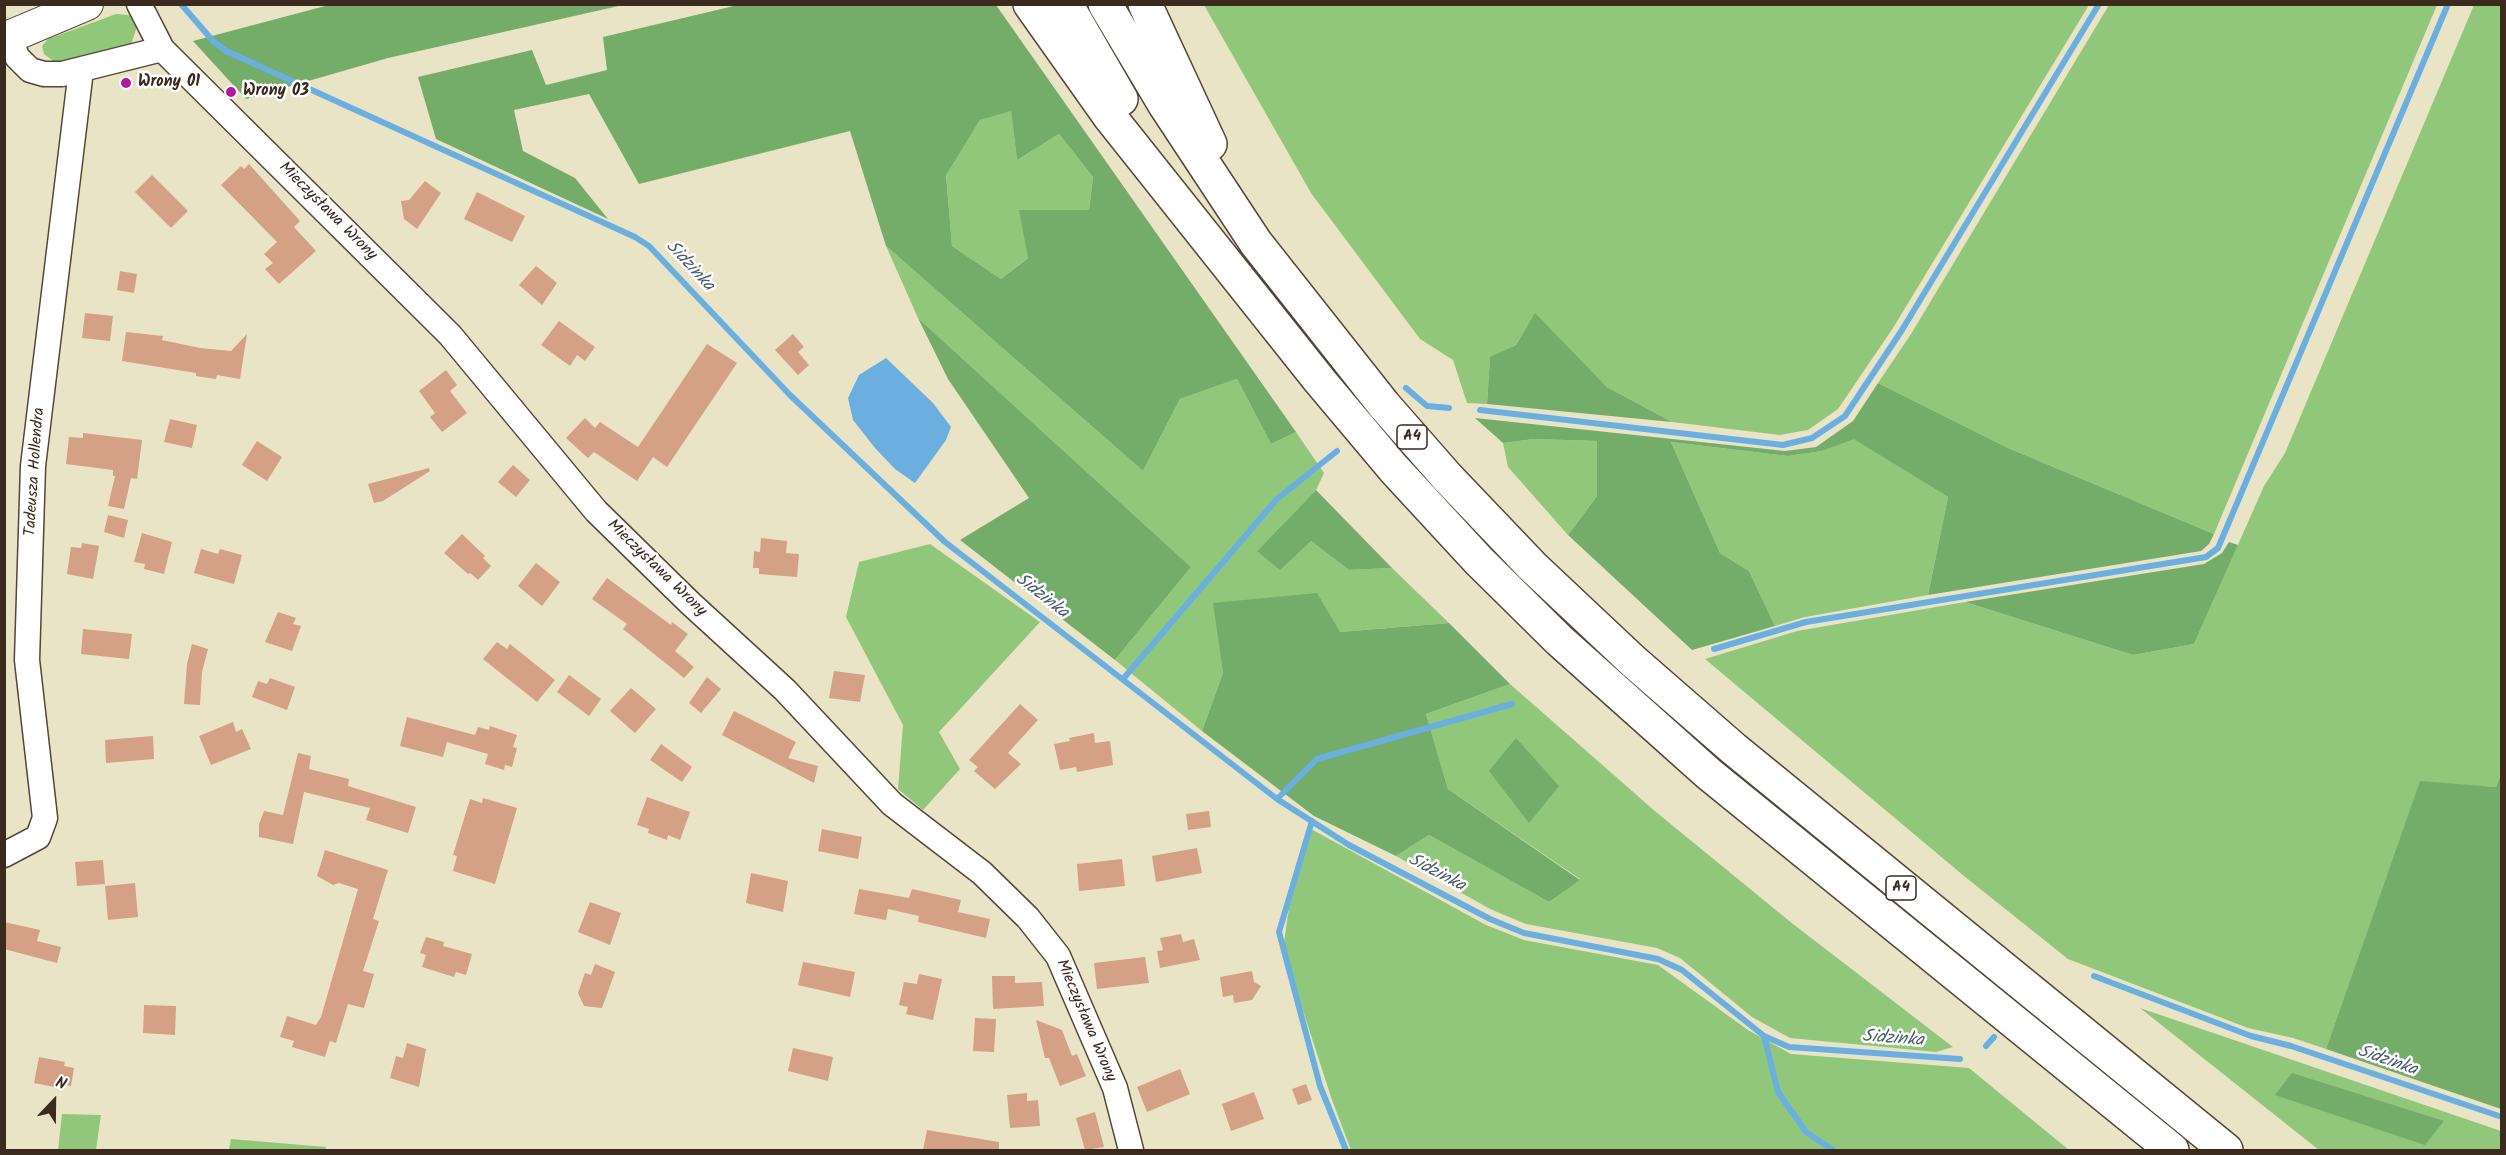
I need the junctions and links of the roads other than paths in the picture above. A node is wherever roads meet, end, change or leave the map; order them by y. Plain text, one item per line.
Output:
1 (87, 4) edge
2 (139, 4) edge
3 (1030, 4) edge
4 (1066, 4) edge
5 (1105, 4) edge
6 (1145, 4) edge
7 (7, 38) edge
8 (162, 49) junction
9 (81, 70) junction
10 (1256, 243) junction
11 (1242, 280) junction
12 (4, 855) edge
13 (1131, 1150) edge
14 (2172, 1150) edge
15 (2226, 1150) edge

1 - 7 main road
2 - 8 street, Mieczysława Wrony
3 - 11 highway
4 - 11 highway, A4
5 - 10 highway, A4
6 - 10 highway
7 - 9 street
8 - 9 street
8 - 13 street, Mieczysława Wrony
9 - 12 street, Tadeusza Hollendra
10 - 15 highway, A4
11 - 14 highway, A4

